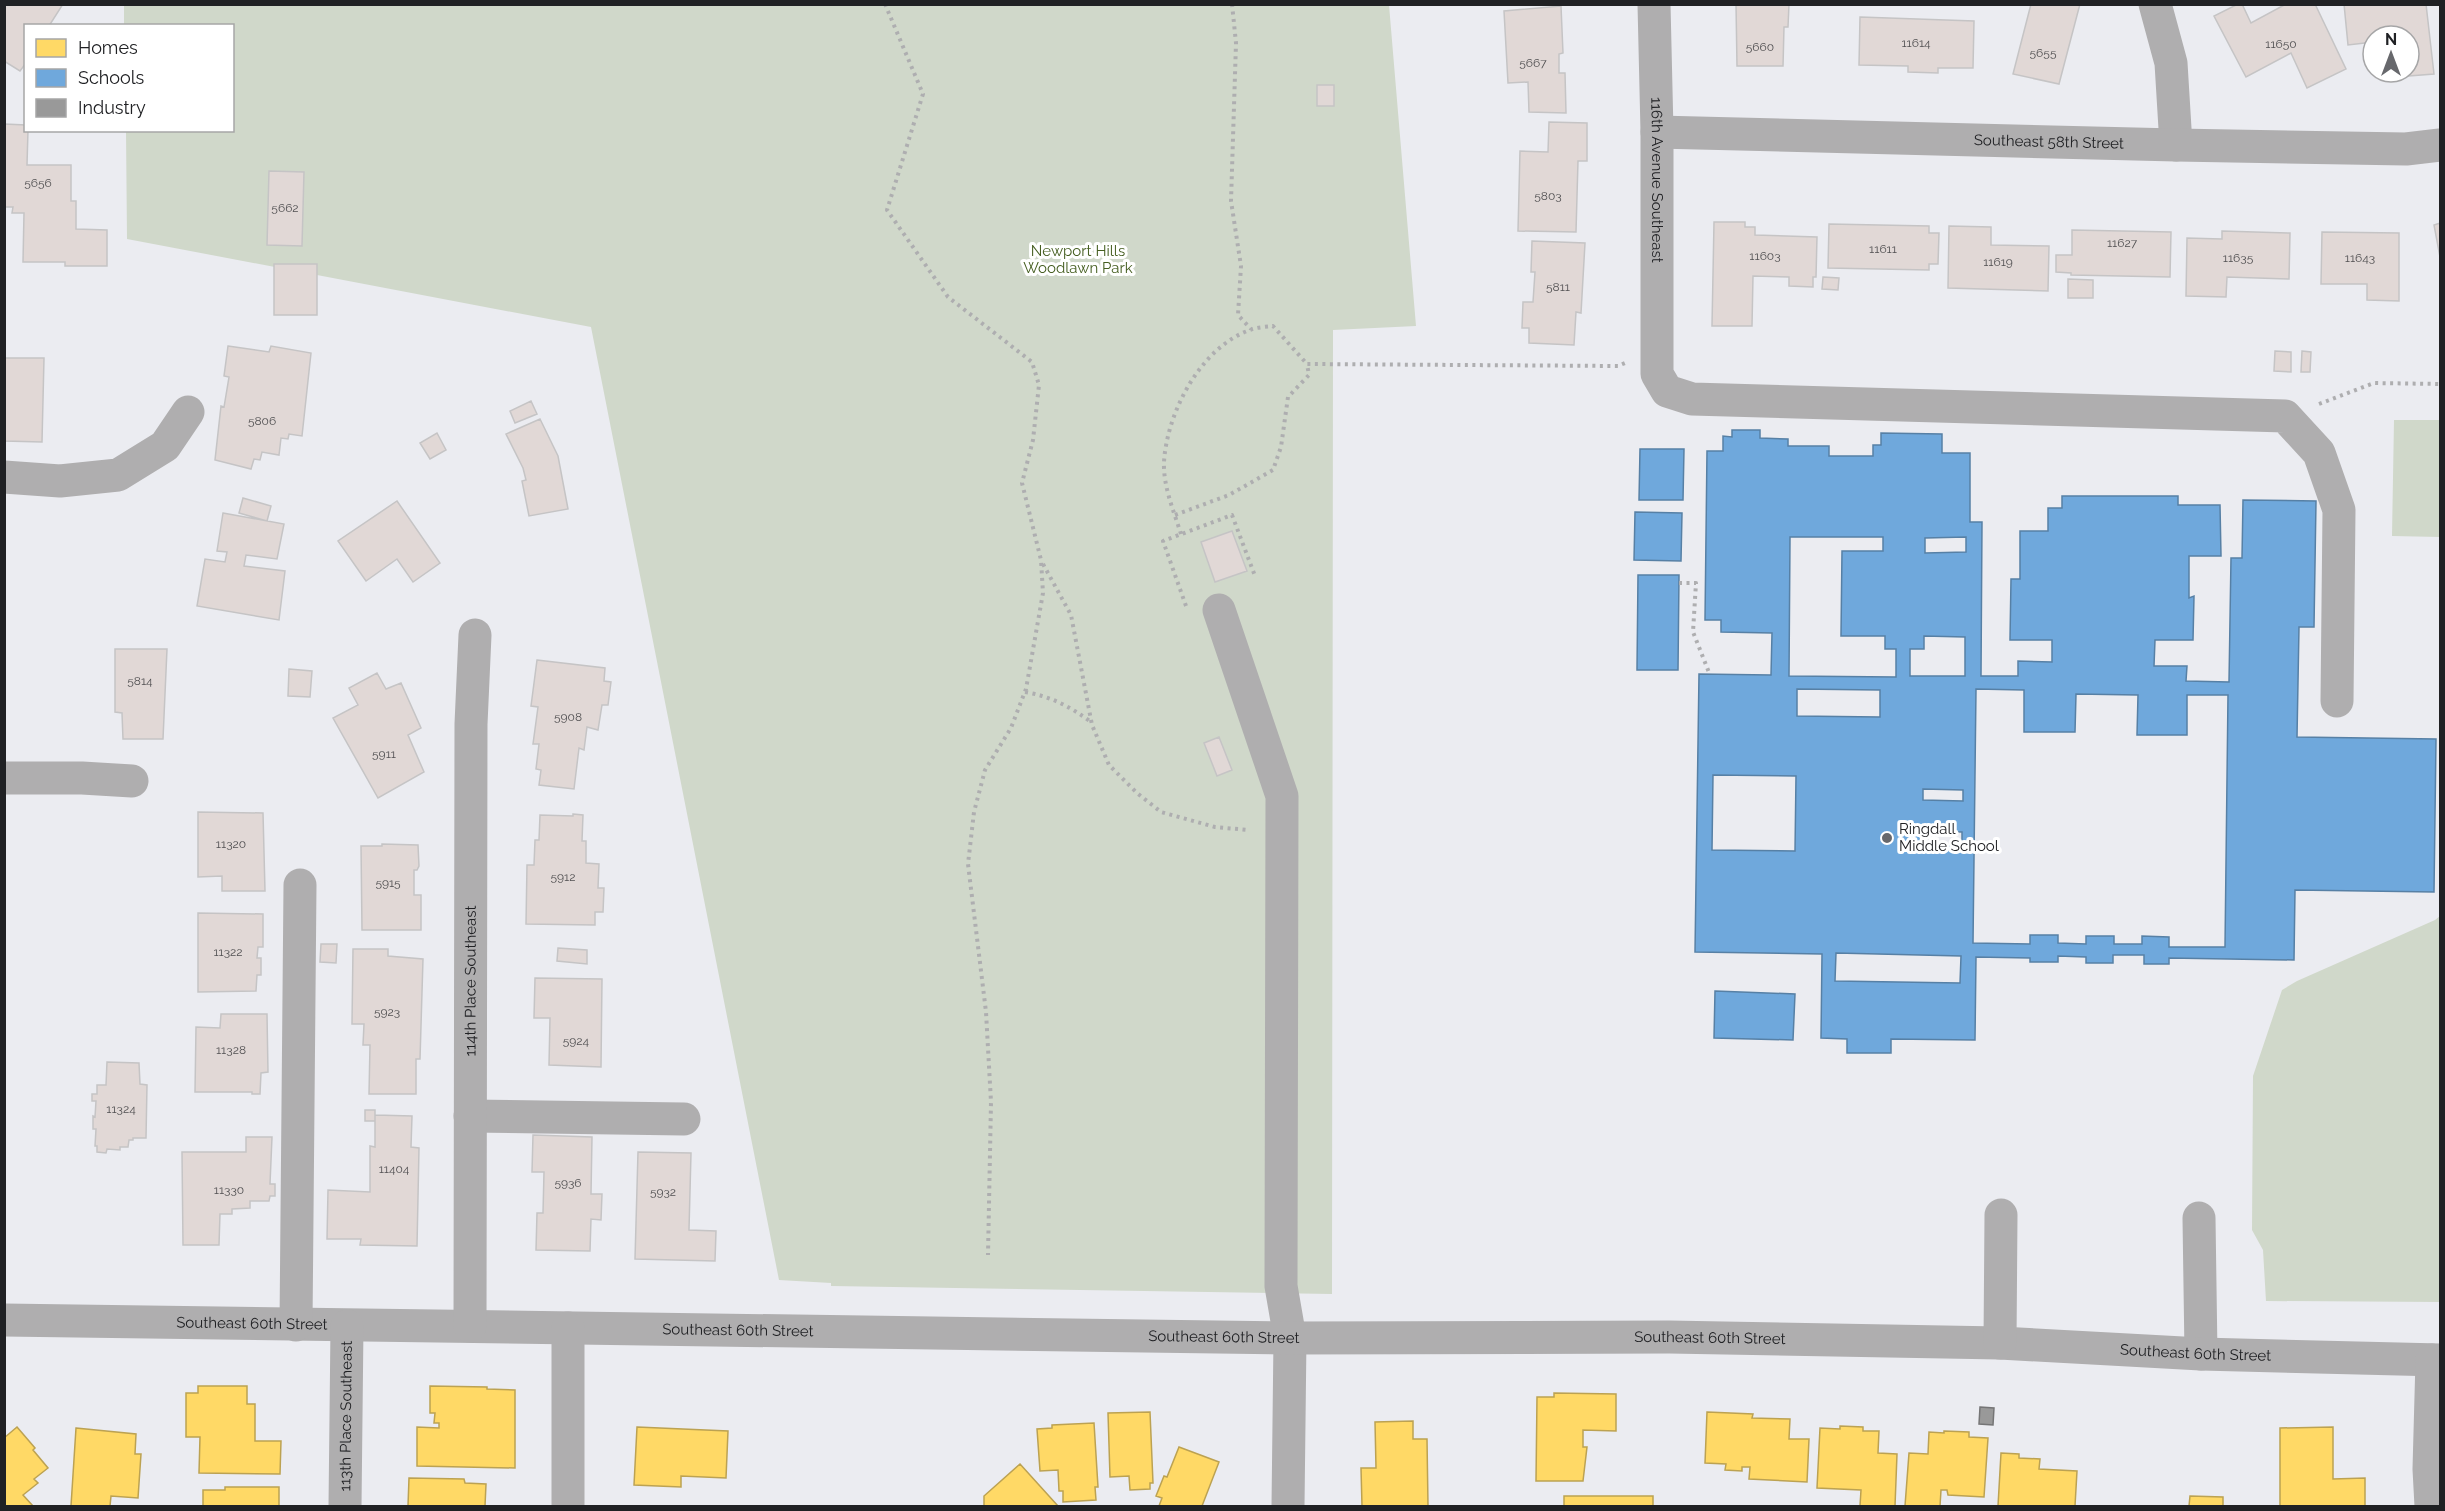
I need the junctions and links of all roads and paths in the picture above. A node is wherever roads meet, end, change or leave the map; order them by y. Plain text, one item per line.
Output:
1 (885, 4) edge
2 (1232, 4) edge
3 (1654, 4) edge
4 (2155, 4) edge
5 (1657, 132) junction
6 (2176, 145) junction
7 (2440, 145) edge
8 (1251, 329) junction
9 (1657, 350) junction
10 (1307, 364) junction
11 (2440, 384) edge
12 (188, 412) dead end
13 (2285, 416) junction
14 (4, 477) edge
15 (1175, 515) junction
16 (1181, 534) dead end
17 (1041, 561) junction
18 (1679, 583) dead end
19 (1220, 610) dead end
20 (475, 636) dead end
21 (1710, 675) dead end
22 (1025, 692) junction
23 (2337, 701) dead end
24 (1091, 722) junction
25 (4, 778) edge
26 (132, 781) dead end
27 (1282, 831) junction
28 (300, 885) dead end
29 (470, 1116) junction
30 (684, 1119) dead end
31 (2001, 1215) dead end
32 (2199, 1218) dead end
33 (988, 1255) dead end
34 (4, 1320) edge
35 (296, 1325) junction
36 (348, 1326) junction
37 (470, 1326) junction
38 (568, 1328) junction
39 (1290, 1338) junction
40 (2000, 1342) junction
41 (2201, 1354) junction
42 (2436, 1360) edge
43 (345, 1506) edge
44 (568, 1506) edge
45 (1288, 1506) edge
46 (2431, 1506) edge

1 - 17 path
2 - 8 path
3 - 5 street, 116th Avenue Southeast
4 - 6 street
5 - 6 street, Southeast 58th Street
5 - 9 street, 116th Avenue Southeast
6 - 7 street, Southeast 58th Street
8 - 10 path
8 - 15 path
9 - 10 path
9 - 13 street, 116th Avenue Southeast
10 - 15 path
11 - 13 path
12 - 14 street
13 - 23 street
15 - 16 path
17 - 22 path
17 - 24 path
18 - 21 path
19 - 27 street
20 - 29 street, 114th Place Southeast
22 - 24 path
22 - 33 path
24 - 27 path
25 - 26 street
27 - 39 street
28 - 35 street
29 - 30 street
29 - 37 street, 114th Place Southeast
31 - 40 street
32 - 41 street
34 - 35 street, Southeast 60th Street
35 - 36 street, Southeast 60th Street
36 - 37 street, Southeast 60th Street
36 - 43 street, 113th Place Southeast
37 - 38 street, Southeast 60th Street
38 - 39 street, Southeast 60th Street
38 - 44 street
39 - 40 street, Southeast 60th Street
39 - 45 street
40 - 41 street, Southeast 60th Street
41 - 42 street, Southeast 60th Street
42 - 46 street

